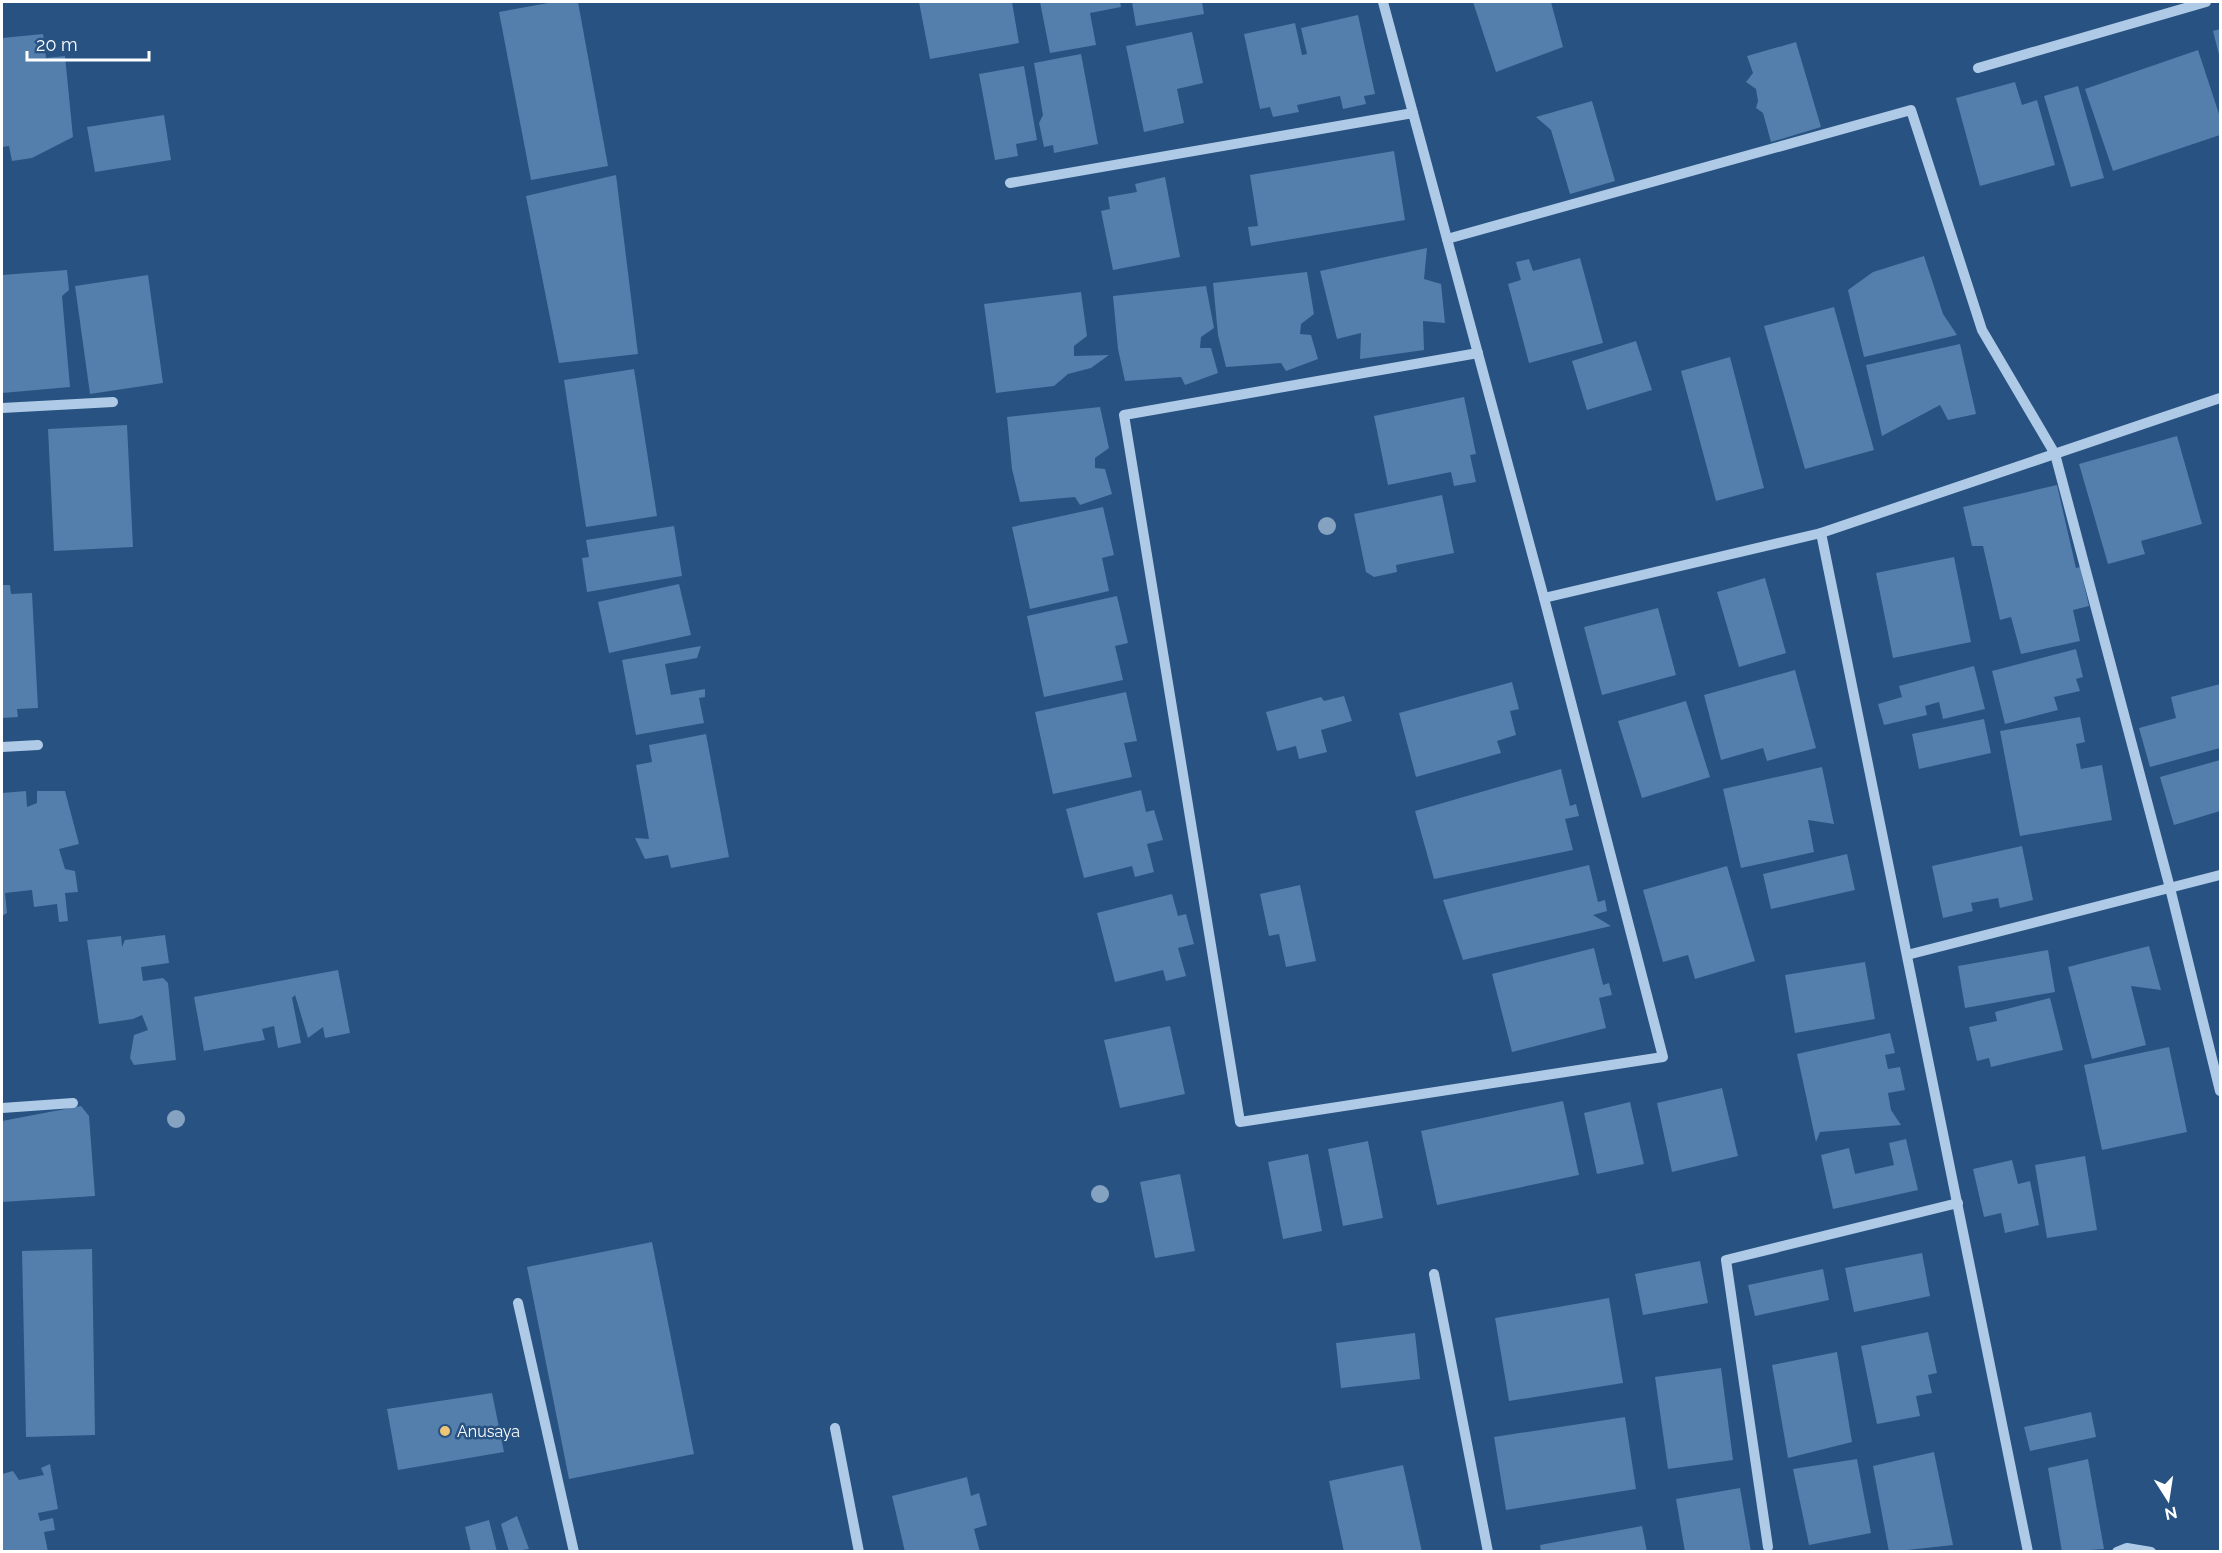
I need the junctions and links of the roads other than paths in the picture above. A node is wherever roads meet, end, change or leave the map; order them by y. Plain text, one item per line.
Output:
1 (1383, 2) edge
2 (2206, 2) edge
3 (1978, 68) dead end
4 (1413, 113) junction
5 (1010, 183) dead end
6 (1447, 239) junction
7 (1478, 353) junction
8 (2220, 398) edge
9 (113, 402) dead end
10 (2, 408) edge
11 (2055, 454) junction
12 (1821, 533) junction
13 (1544, 598) junction
14 (38, 745) dead end
15 (2, 747) edge
16 (2220, 875) edge
17 (2170, 888) junction
18 (1907, 955) junction
19 (2220, 1091) edge
20 (74, 1102) dead end
21 (2, 1108) edge
22 (1958, 1203) junction
23 (1434, 1274) dead end
24 (518, 1303) dead end
25 (835, 1428) dead end
26 (1768, 1547) dead end
27 (574, 1551) edge
28 (859, 1551) edge
29 (1488, 1551) edge
30 (2028, 1551) edge
31 (2117, 1551) edge
32 (2151, 1551) edge

1 - 4 street
2 - 3 street
4 - 5 street
4 - 6 street
6 - 7 street
6 - 11 street
7 - 13 street
7 - 13 street
8 - 11 street
9 - 10 street
11 - 12 street
11 - 17 street
12 - 13 street
12 - 18 street
14 - 15 street
16 - 17 street
17 - 18 street
17 - 19 street
18 - 22 street
20 - 21 street
22 - 26 street
22 - 30 street
23 - 29 street
24 - 27 street
25 - 28 street
31 - 32 street

